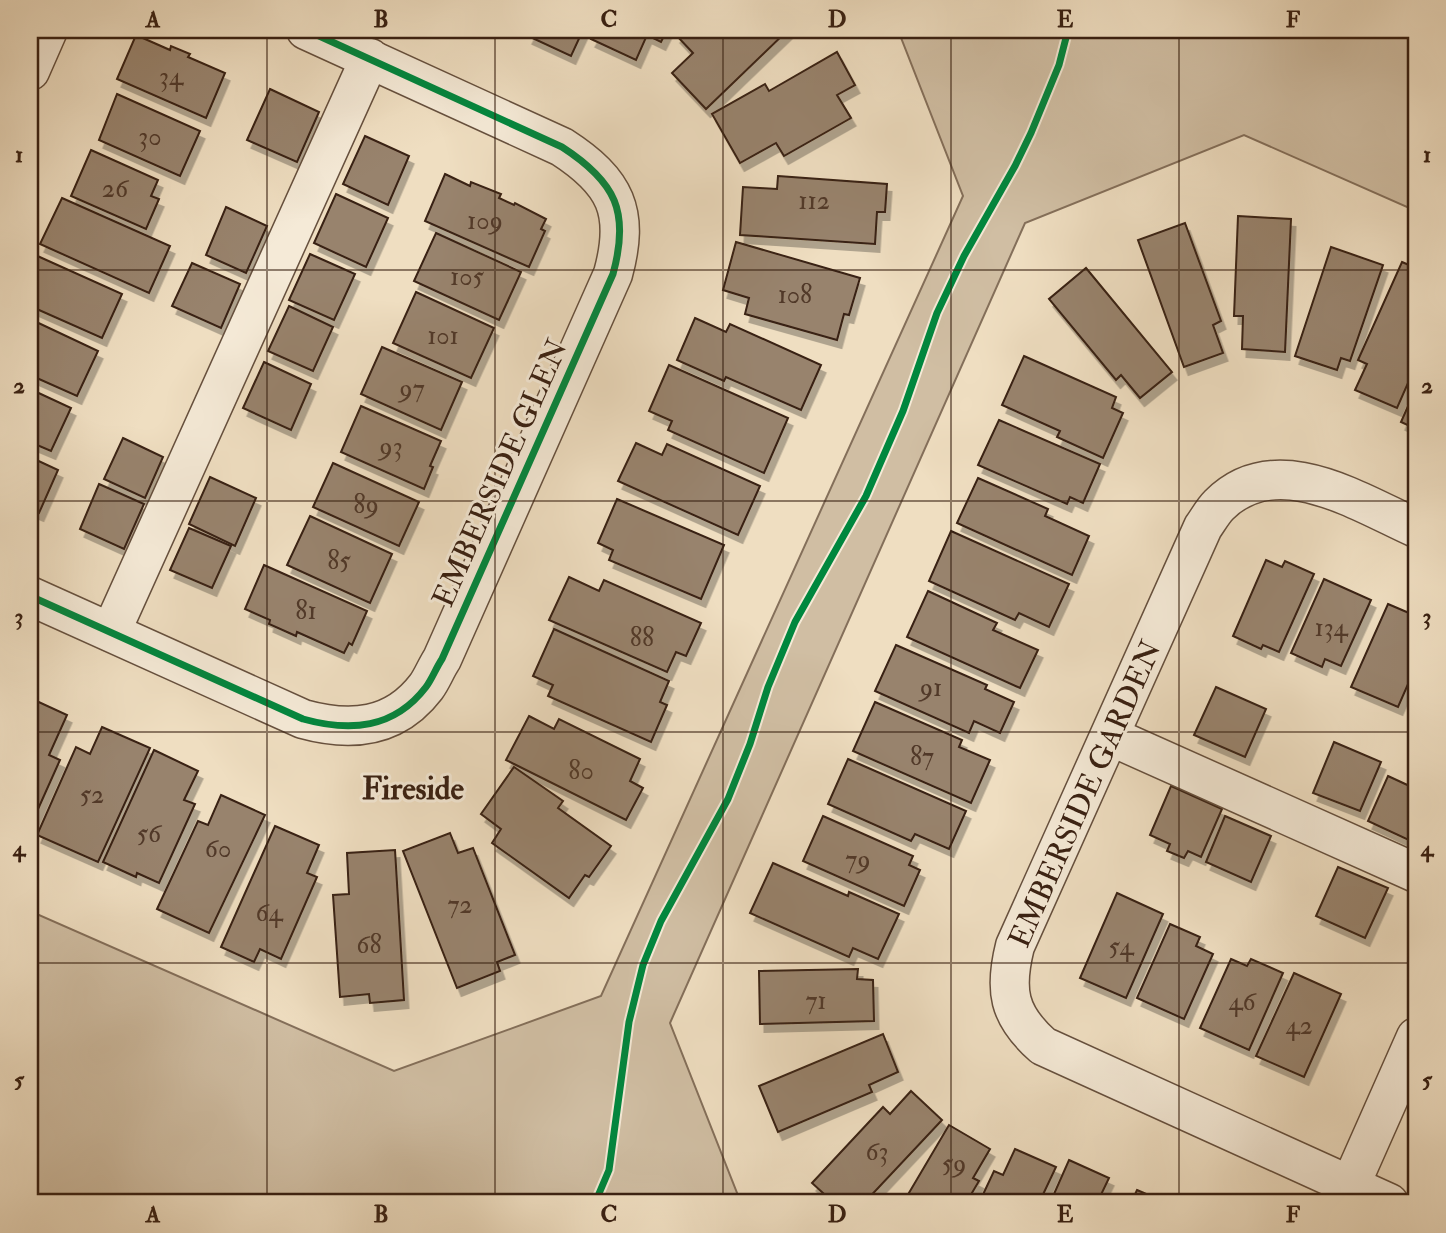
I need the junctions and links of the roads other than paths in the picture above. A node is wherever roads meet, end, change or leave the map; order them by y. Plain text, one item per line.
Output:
1 (48, 30) edge
2 (306, 30) edge
3 (370, 58) junction
4 (30, 72) edge
5 (1416, 528) edge
6 (30, 596) edge
7 (111, 632) junction
8 (1110, 736) junction
9 (1416, 873) edge
10 (1416, 1037) edge
11 (1350, 1186) junction
12 (1389, 1203) edge

1 - 4 street
2 - 3 street, EMBERSIDE GLEN
3 - 7 street
3 - 7 street, EMBERSIDE GLEN
5 - 8 street, EMBERSIDE GARDEN
6 - 7 street, EMBERSIDE GLEN
8 - 9 street
8 - 11 street, EMBERSIDE GARDEN
10 - 11 street
11 - 12 street, EMBERSIDE GARDEN

